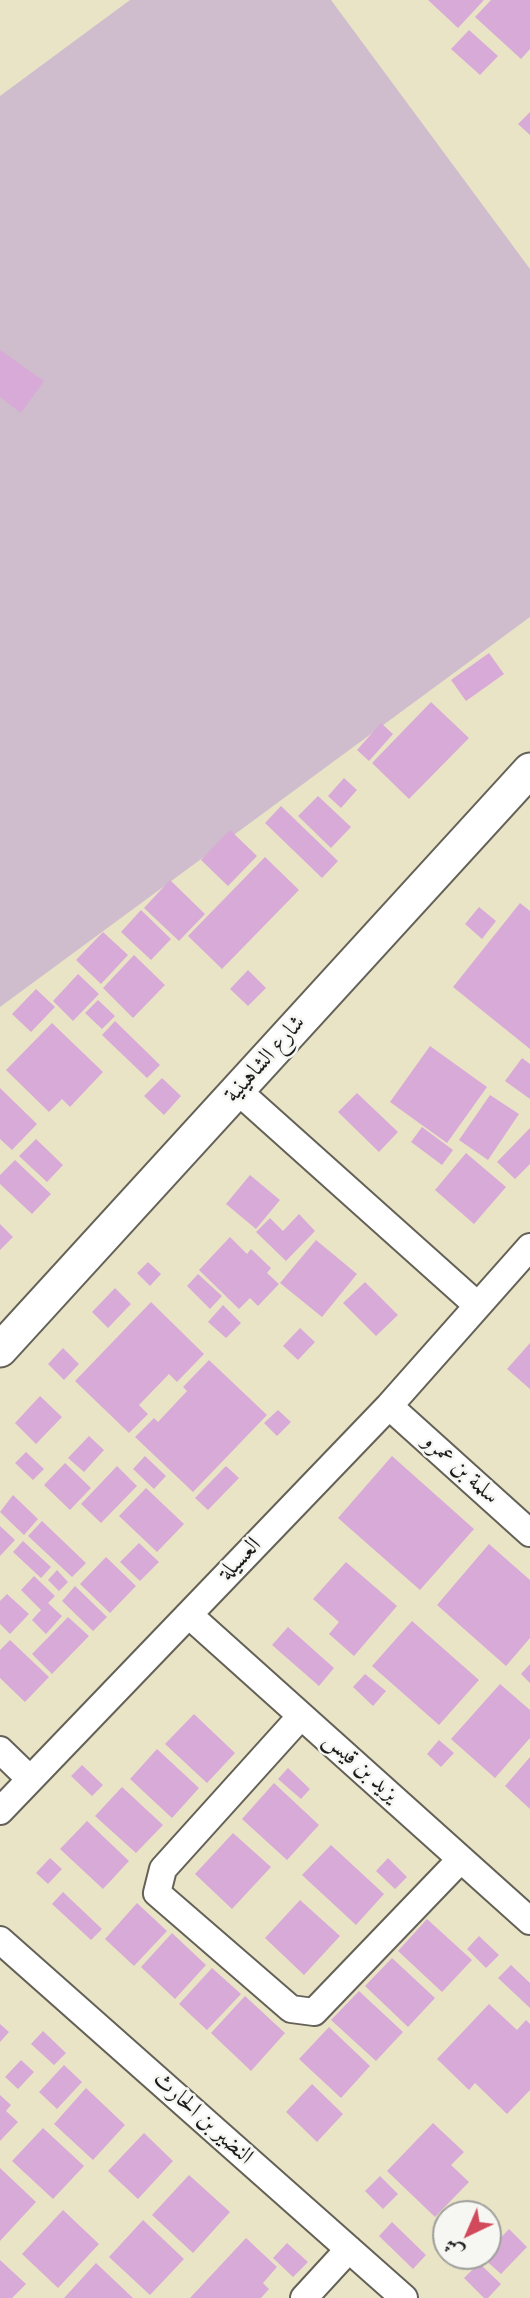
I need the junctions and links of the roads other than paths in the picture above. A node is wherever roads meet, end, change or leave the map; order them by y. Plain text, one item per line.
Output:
1 (530, 770) edge
2 (238, 1091) junction
3 (530, 1247) edge
4 (477, 1305) junction
5 (0, 1350) edge
6 (390, 1406) junction
7 (530, 1533) edge
8 (189, 1615) junction
9 (301, 1716) junction
10 (0, 1750) edge
11 (30, 1779) junction
12 (0, 1811) edge
13 (461, 1860) junction
14 (530, 1921) edge
15 (0, 1940) edge
16 (349, 2249) junction
17 (304, 2298) edge
18 (404, 2298) edge

1 - 2 street, شارع الشاهينية
2 - 4 street
2 - 5 street, شارع الشاهينية
3 - 4 street, العسيلة
4 - 6 street, العسيلة
6 - 7 street, سلمة بن عمرو
6 - 8 street, العسيلة
8 - 9 street, يزيد بن قيس
8 - 11 street, العسيلة
9 - 13 street, يزيد بن قيس
9 - 13 street
10 - 11 street
11 - 12 street, العسيلة
13 - 14 street, يزيد بن قيس
15 - 16 street, النضير بن الحارث
16 - 17 street
16 - 18 street, النضير بن الحارث

